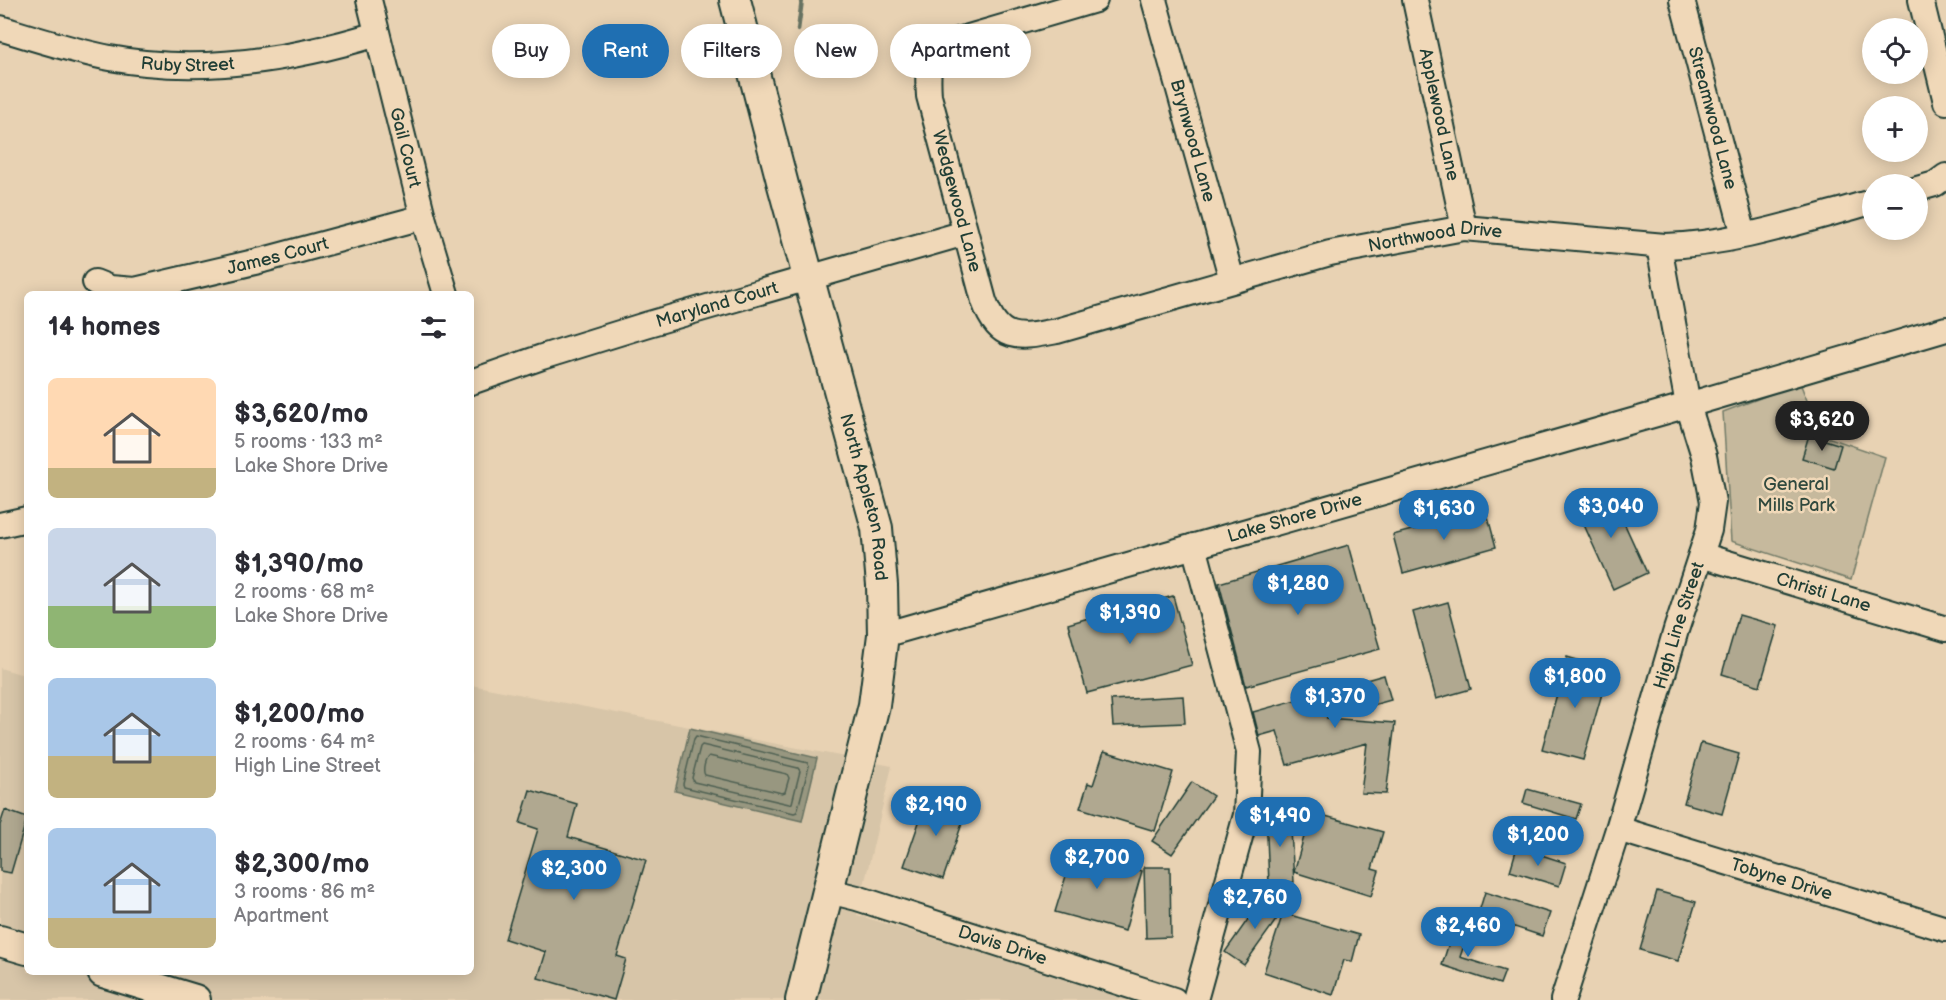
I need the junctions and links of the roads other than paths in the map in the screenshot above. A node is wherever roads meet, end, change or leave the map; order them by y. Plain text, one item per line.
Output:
1 (369, 0) edge
2 (735, 0) edge
3 (1095, 0) edge
4 (1154, 0) edge
5 (1415, 0) edge
6 (1682, 0) edge
7 (1921, 0) edge
8 (0, 28) edge
9 (377, 34) junction
10 (1946, 102) edge
11 (1946, 176) edge
12 (1928, 186) edge
13 (1862, 205) edge
14 (423, 217) junction
15 (1464, 228) junction
16 (965, 233) junction
17 (1744, 236) junction
18 (1659, 246) junction
19 (809, 278) junction
20 (1232, 280) junction
21 (95, 282) dead end
22 (445, 291) edge
23 (1946, 329) edge
24 (1006, 333) joint
25 (474, 380) edge
26 (1688, 405) junction
27 (24, 520) edge
28 (0, 525) edge
29 (1194, 546) junction
30 (1701, 555) junction
31 (1946, 629) edge
32 (883, 635) junction
33 (1618, 830) junction
34 (829, 891) junction
35 (1946, 929) edge
36 (0, 941) edge
37 (24, 948) edge
38 (113, 975) edge
39 (195, 1000) edge
40 (801, 1000) edge
41 (1174, 1000) edge
42 (1195, 1000) edge
43 (1563, 1000) edge

1 - 9 street, Gail Court
2 - 19 main road, North Appleton Road
3 - 16 street, Wedgewood Lane
4 - 20 street, Brynwood Lane
5 - 15 street, Applewood Lane
6 - 17 street, Streamwood Lane
7 - 10 street
8 - 9 street, Ruby Street
9 - 14 street, Gail Court
11 - 12 street
13 - 17 street, Northwood Drive
14 - 21 street, James Court
14 - 22 street, Gail Court
15 - 18 street, Northwood Drive
15 - 20 street, Northwood Drive
16 - 19 street, Maryland Court
16 - 24 street, Wedgewood Lane
17 - 18 street, Northwood Drive
18 - 26 street, High Line Street
19 - 25 street, Maryland Court
19 - 32 main road, North Appleton Road
20 - 24 street, Northwood Drive
23 - 26 street, Lake Shore Drive
26 - 29 street, Lake Shore Drive
26 - 30 street, High Line Street
27 - 28 street
29 - 32 street, Lake Shore Drive
29 - 42 street
30 - 31 street, Christi Lane
30 - 33 street, High Line Street
32 - 34 main road, North Appleton Road
33 - 35 street, Tobyne Drive
33 - 43 street, High Line Street
34 - 40 main road, North Appleton Road
34 - 41 street, Davis Drive
36 - 37 main road
38 - 39 main road

